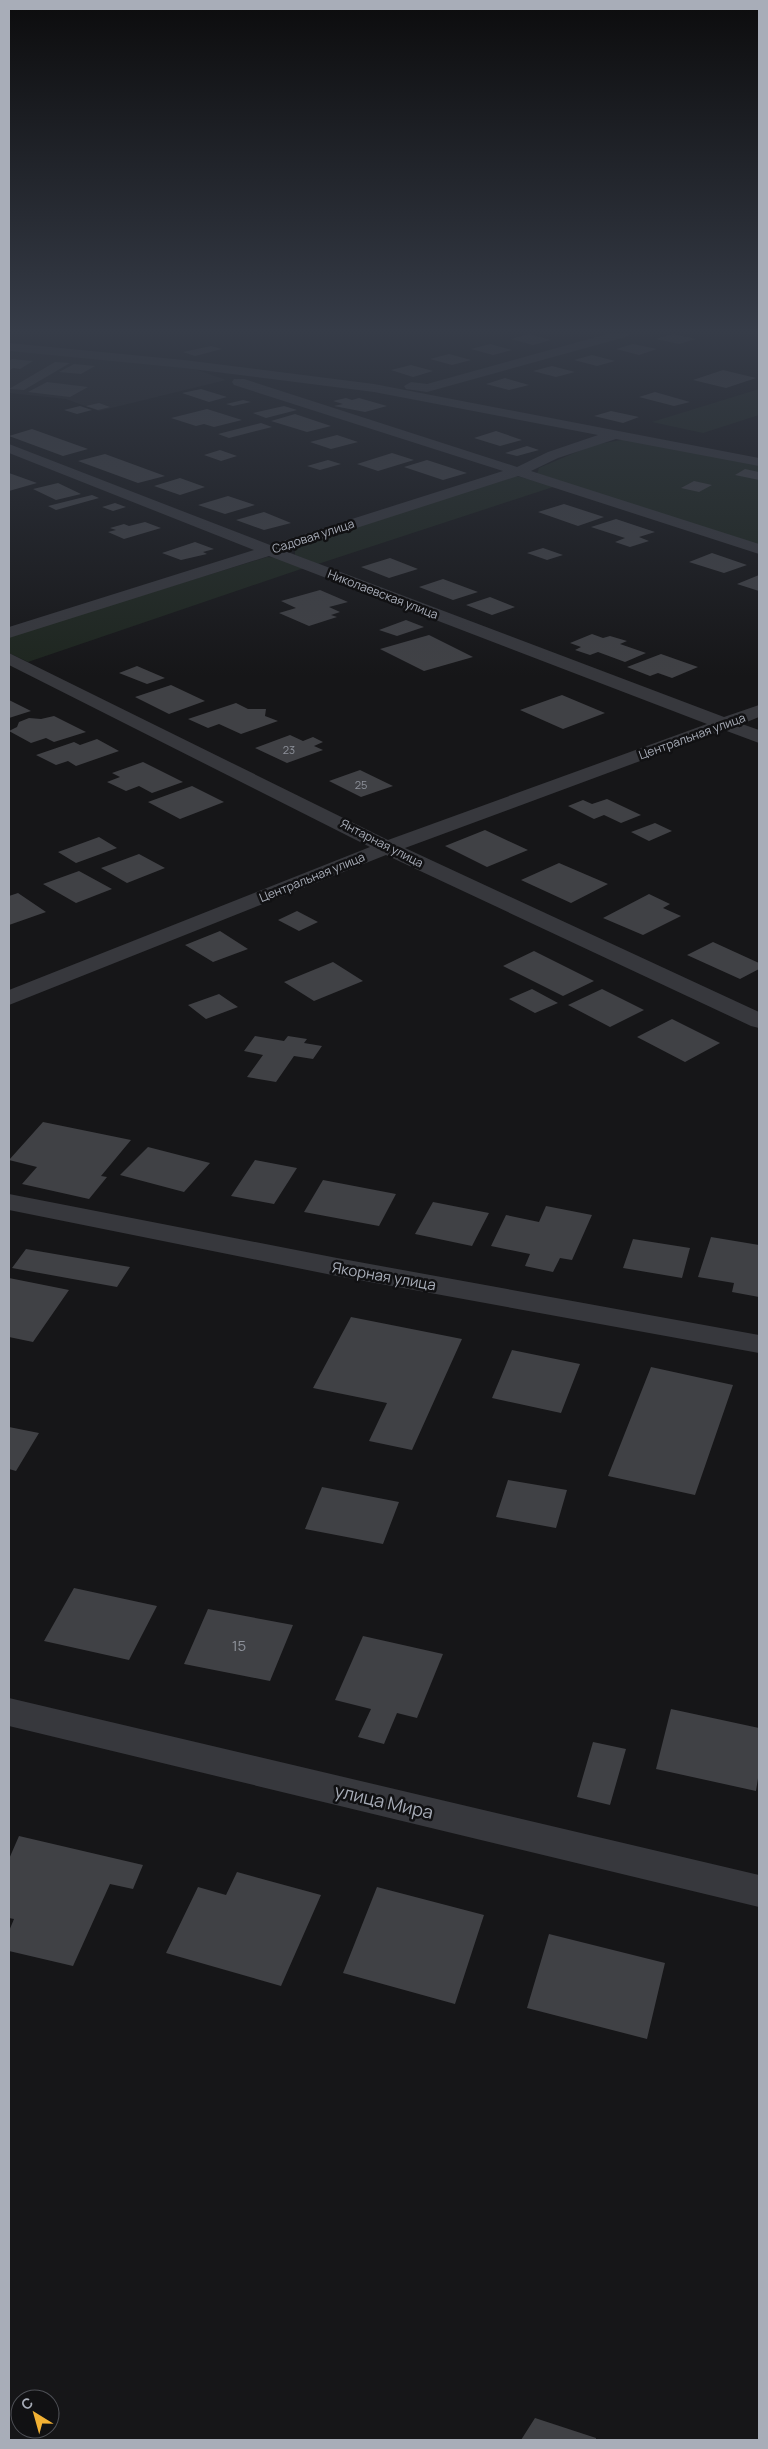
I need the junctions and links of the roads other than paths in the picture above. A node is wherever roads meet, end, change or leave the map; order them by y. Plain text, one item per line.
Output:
1 (445, 447) edge
2 (577, 447) edge
3 (684, 447) edge
4 (9, 448) edge
5 (759, 462) edge
6 (519, 471) junction
7 (759, 549) edge
8 (269, 550) junction
9 (9, 634) edge
10 (12, 663) edge
11 (759, 711) edge
12 (723, 724) junction
13 (759, 737) edge
14 (389, 847) junction
15 (9, 998) edge
16 (759, 1021) edge
17 (9, 1202) edge
18 (759, 1344) edge
19 (9, 1712) edge
20 (759, 1891) edge

1 - 6 street
2 - 6 street, Садовая улица
3 - 5 street
4 - 8 street, Николаевская улица
6 - 7 street
6 - 8 street, Садовая улица
8 - 9 street, Садовая улица
8 - 12 street, Николаевская улица
10 - 14 street, Янтарная улица
11 - 12 street, Центральная улица
12 - 13 street, Николаевская улица
12 - 14 street, Центральная улица
14 - 15 street, Центральная улица
14 - 16 street, Янтарная улица
17 - 18 street, Якорная улица
19 - 20 street, улица Мира

